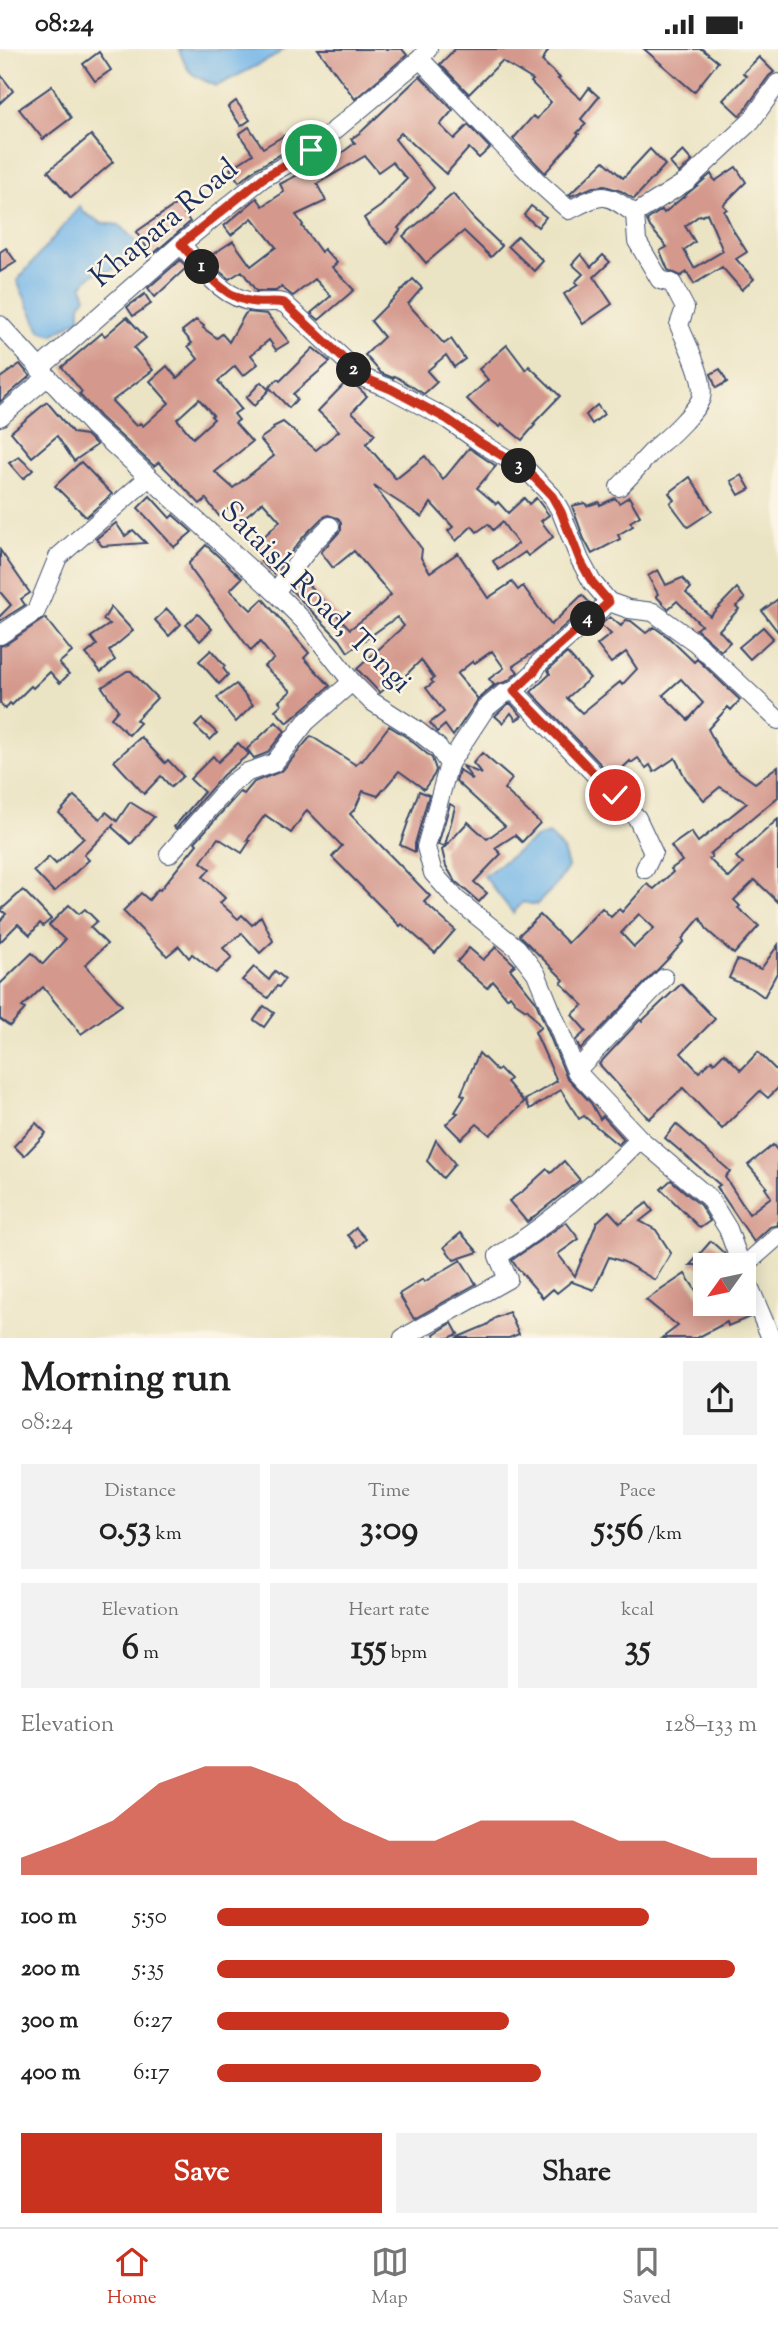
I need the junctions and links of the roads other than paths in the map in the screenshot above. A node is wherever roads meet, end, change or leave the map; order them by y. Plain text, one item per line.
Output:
1 (424, 54) edge
2 (778, 83) edge
3 (635, 214) junction
4 (181, 244) junction
5 (0, 325) edge
6 (43, 373) junction
7 (0, 417) edge
8 (148, 478) junction
9 (619, 487) dead end
10 (330, 526) dead end
11 (275, 591) junction
12 (609, 602) junction
13 (0, 635) edge
14 (352, 682) junction
15 (514, 691) junction
16 (778, 720) edge
17 (449, 764) junction
18 (169, 854) dead end
19 (646, 869) dead end
20 (664, 978) dead end
21 (576, 1071) junction
22 (640, 1139) junction
23 (778, 1236) edge
24 (737, 1253) edge
25 (756, 1254) edge
26 (756, 1302) edge
27 (403, 1338) edge
28 (771, 1338) edge

1 - 3 street
1 - 4 street, Khapara Road
2 - 3 street
3 - 9 street
4 - 6 street, Khapara Road
4 - 12 street
5 - 6 street, Sataish Road, Tongi
6 - 7 street, Khapara Road
6 - 8 street, Sataish Road, Tongi
8 - 11 street, Sataish Road, Tongi
8 - 13 street
10 - 11 street
11 - 14 street, Sataish Road, Tongi
12 - 15 street
12 - 16 street
14 - 17 street, Sataish Road, Tongi
14 - 18 street
15 - 17 street
15 - 19 street
17 - 21 street
20 - 21 street
21 - 22 street
22 - 24 street
22 - 27 street
23 - 25 street
26 - 28 street

